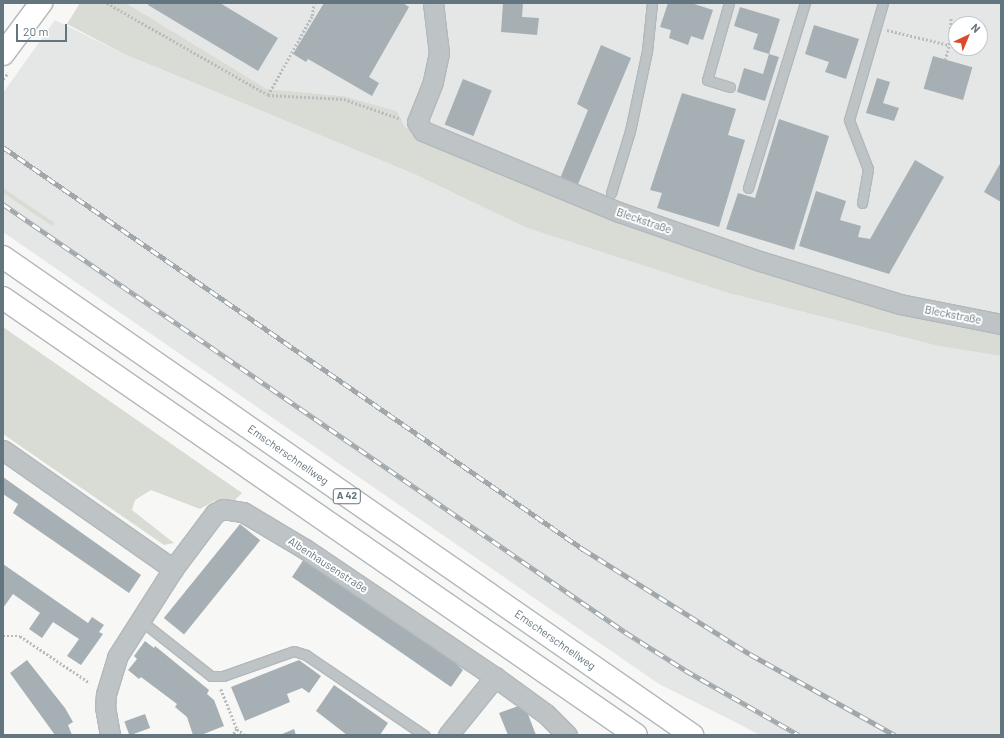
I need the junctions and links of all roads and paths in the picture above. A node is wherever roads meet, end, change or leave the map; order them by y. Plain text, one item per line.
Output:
1 (107, 3) edge
2 (314, 3) edge
3 (433, 3) edge
4 (652, 3) edge
5 (729, 3) edge
6 (805, 3) edge
7 (883, 3) edge
8 (40, 5) edge
9 (876, 27) junction
10 (948, 45) edge
11 (948, 49) edge
12 (3, 54) edge
13 (945, 60) dead end
14 (730, 87) dead end
15 (268, 95) junction
16 (417, 122) junction
17 (748, 188) dead end
18 (611, 193) dead end
19 (862, 203) dead end
20 (3, 258) edge
21 (3, 298) edge
22 (1001, 324) edge
23 (3, 450) edge
24 (173, 569) junction
25 (140, 620) junction
26 (3, 636) edge
27 (495, 677) junction
28 (216, 678) junction
29 (106, 694) junction
30 (237, 729) junction
31 (110, 735) edge
32 (233, 735) edge
33 (245, 735) edge
34 (424, 735) edge
35 (448, 735) edge
36 (567, 735) edge
37 (636, 735) edge
38 (692, 735) edge

1 - 15 path
2 - 15 path
3 - 16 street
4 - 18 lane
5 - 14 lane
6 - 17 lane
7 - 9 lane
8 - 12 main road
9 - 10 path
9 - 19 lane
11 - 13 path
15 - 16 path
16 - 22 street, Bleckstraße
20 - 38 main road, Emscherschnellweg / A 42
21 - 37 main road
23 - 24 street
24 - 25 street, Albenhausenstraße
24 - 27 street, Albenhausenstraße
25 - 28 lane
25 - 29 street, Albenhausenstraße
26 - 29 path
27 - 35 street
27 - 36 street, Albenhausenstraße
28 - 30 path
28 - 34 lane
29 - 31 street, Albenhausenstraße
30 - 32 path
30 - 33 path

